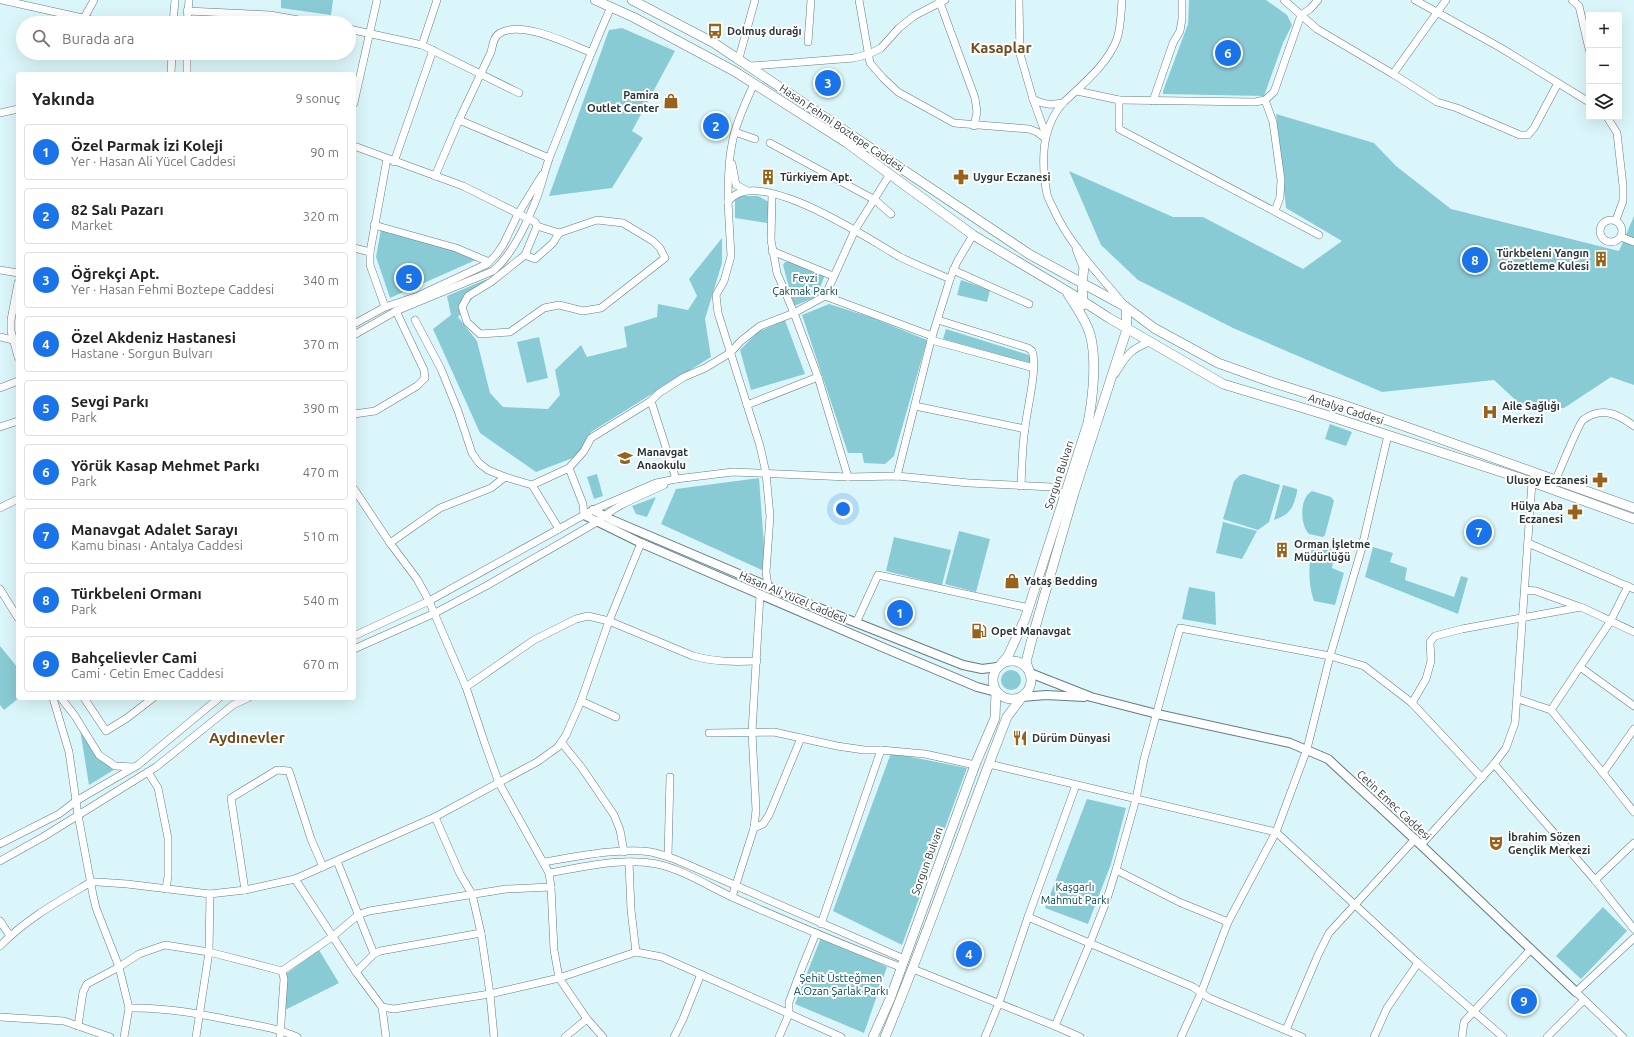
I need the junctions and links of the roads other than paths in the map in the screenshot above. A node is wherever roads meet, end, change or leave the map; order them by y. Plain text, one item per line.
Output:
1 (2, 0) edge
2 (94, 0) edge
3 (175, 0) edge
4 (189, 0) edge
5 (377, 0) edge
6 (437, 0) edge
7 (595, 0) edge
8 (632, 0) edge
9 (755, 0) edge
10 (811, 0) edge
11 (859, 0) edge
12 (1019, 0) edge
13 (1122, 0) edge
14 (1182, 0) edge
15 (1284, 0) edge
16 (1318, 0) edge
17 (1415, 0) edge
18 (1446, 0) edge
19 (1572, 0) edge
20 (941, 1) edge
21 (611, 7) junction
22 (187, 11) junction
23 (1437, 11) junction
24 (1300, 15) junction
25 (75, 16) edge
26 (85, 16) edge
27 (174, 16) edge
28 (187, 16) edge
29 (276, 16) edge
30 (356, 30) edge
31 (370, 32) junction
32 (808, 42) dead end
33 (422, 44) junction
34 (1589, 48) edge
35 (433, 50) junction
36 (590, 52) junction
37 (869, 54) junction
38 (739, 58) junction
39 (172, 60) edge
40 (187, 60) edge
41 (751, 66) junction
42 (171, 72) edge
43 (187, 72) edge
44 (480, 74) junction
45 (1393, 74) junction
46 (1558, 83) junction
47 (754, 84) junction
48 (1077, 91) junction
49 (519, 93) dead end
50 (356, 94) edge
51 (1033, 99) junction
52 (1119, 100) junction
53 (1265, 100) junction
54 (1586, 100) edge
55 (1153, 101) junction
56 (1063, 103) junction
57 (16, 111) edge
58 (0, 113) edge
59 (459, 120) junction
60 (1609, 120) edge
61 (974, 126) junction
62 (735, 132) junction
63 (1046, 136) junction
64 (755, 139) dead end
65 (770, 143) dead end
66 (356, 147) edge
67 (730, 156) junction
68 (549, 158) junction
69 (391, 161) junction
70 (544, 172) junction
71 (890, 174) junction
72 (435, 176) junction
73 (746, 190) junction
74 (772, 194) junction
75 (875, 200) junction
76 (728, 202) junction
77 (1275, 211) junction
78 (518, 214) junction
79 (891, 214) dead end
80 (527, 218) junction
81 (1616, 220) junction
82 (374, 226) junction
83 (537, 226) junction
84 (855, 230) junction
85 (559, 233) junction
86 (973, 234) junction
87 (1319, 234) dead end
88 (1621, 237) junction
89 (1634, 242) edge
90 (356, 248) edge
91 (1077, 249) junction
92 (772, 251) junction
93 (370, 252) junction
94 (525, 255) junction
95 (490, 262) junction
96 (0, 270) edge
97 (953, 270) junction
98 (16, 273) edge
99 (833, 276) junction
100 (950, 279) junction
101 (1082, 284) junction
102 (1067, 291) junction
103 (16, 294) edge
104 (825, 296) junction
105 (1082, 302) junction
106 (1030, 304) dead end
107 (385, 307) junction
108 (1126, 307) junction
109 (396, 311) junction
110 (794, 313) junction
111 (415, 320) dead end
112 (938, 320) junction
113 (356, 321) edge
114 (1085, 322) junction
115 (1128, 329) junction
116 (356, 334) edge
117 (0, 337) edge
118 (932, 338) junction
119 (13, 340) junction
120 (1149, 342) junction
121 (16, 351) edge
122 (730, 353) junction
123 (1034, 368) junction
124 (818, 377) junction
125 (1111, 380) junction
126 (16, 382) edge
127 (0, 388) edge
128 (651, 401) junction
129 (747, 406) junction
130 (915, 406) junction
131 (356, 414) edge
132 (16, 422) edge
133 (1634, 426) edge
134 (0, 427) edge
135 (1025, 429) junction
136 (1388, 436) junction
137 (569, 468) junction
138 (766, 473) junction
139 (897, 476) junction
140 (848, 477) junction
141 (505, 478) junction
142 (676, 479) junction
143 (1556, 479) junction
144 (1532, 482) junction
145 (532, 485) junction
146 (1021, 486) junction
147 (356, 492) edge
148 (1064, 495) junction
149 (16, 500) edge
150 (583, 504) junction
151 (0, 508) edge
152 (1634, 508) edge
153 (593, 510) junction
154 (584, 515) junction
155 (604, 516) junction
156 (1634, 519) edge
157 (597, 522) junction
158 (559, 529) junction
159 (390, 543) junction
160 (641, 543) junction
161 (1528, 543) junction
162 (768, 586) junction
163 (1631, 588) edge
164 (0, 589) edge
165 (1525, 590) junction
166 (760, 595) junction
167 (429, 601) junction
168 (1580, 607) junction
169 (1029, 608) junction
170 (435, 612) junction
171 (16, 615) edge
172 (1522, 617) junction
173 (609, 621) junction
174 (1610, 622) junction
175 (856, 623) junction
176 (1634, 632) edge
177 (356, 635) edge
178 (356, 648) edge
179 (1330, 656) junction
180 (757, 661) junction
181 (1000, 665) junction
182 (1580, 667) junction
183 (1030, 673) junction
184 (466, 687) junction
185 (996, 692) junction
186 (1022, 697) junction
187 (1091, 697) junction
188 (1518, 699) junction
189 (55, 700) edge
190 (63, 700) edge
191 (85, 700) edge
192 (150, 700) edge
193 (217, 700) edge
194 (244, 700) edge
195 (581, 701) junction
196 (1412, 703) junction
197 (1634, 706) edge
198 (1551, 710) junction
199 (1157, 714) junction
200 (616, 717) dead end
201 (1634, 729) edge
202 (752, 732) junction
203 (709, 733) dead end
204 (801, 738) junction
205 (561, 742) junction
206 (1307, 749) junction
207 (881, 750) junction
208 (988, 764) junction
209 (1494, 764) junction
210 (975, 765) junction
211 (134, 767) junction
212 (148, 772) junction
213 (1603, 773) junction
214 (670, 777) dead end
215 (1482, 778) junction
216 (500, 783) junction
217 (1076, 785) junction
218 (1136, 799) junction
219 (76, 801) junction
220 (1634, 812) edge
221 (78, 815) junction
222 (435, 816) junction
223 (754, 828) junction
224 (1276, 832) junction
225 (1418, 842) junction
226 (1634, 843) edge
227 (0, 844) edge
228 (624, 852) junction
229 (668, 856) junction
230 (0, 861) edge
231 (336, 861) junction
232 (544, 862) junction
233 (629, 862) junction
234 (323, 867) junction
235 (1116, 870) junction
236 (549, 873) junction
237 (295, 879) junction
238 (1595, 880) junction
239 (91, 882) junction
240 (736, 885) junction
241 (551, 886) junction
242 (166, 889) junction
243 (245, 890) junction
244 (210, 894) junction
245 (472, 894) junction
246 (732, 897) junction
247 (1354, 904) junction
248 (358, 915) junction
249 (1028, 917) junction
250 (0, 921) edge
251 (1228, 922) junction
252 (821, 924) junction
253 (1634, 929) edge
254 (481, 933) junction
255 (816, 933) junction
256 (10, 936) junction
257 (332, 937) junction
258 (1634, 938) edge
259 (1090, 943) junction
260 (0, 946) edge
261 (1531, 950) junction
262 (209, 952) junction
263 (636, 952) junction
264 (374, 954) junction
265 (902, 963) junction
266 (1418, 963) junction
267 (119, 967) junction
268 (914, 969) junction
269 (282, 971) junction
270 (356, 972) junction
271 (701, 974) junction
272 (559, 978) junction
273 (1576, 992) junction
274 (1201, 993) junction
275 (490, 994) junction
276 (1584, 1000) junction
277 (999, 1003) junction
278 (382, 1007) junction
279 (129, 1008) junction
280 (1472, 1011) junction
281 (200, 1014) junction
282 (789, 1014) junction
283 (0, 1017) edge
284 (587, 1019) junction
285 (78, 1026) junction
286 (1055, 1026) junction
287 (1286, 1030) junction
288 (280, 1034) edge
289 (110, 1037) edge
290 (124, 1037) edge
291 (196, 1037) edge
292 (297, 1037) edge
293 (386, 1037) edge
294 (494, 1037) edge
295 (565, 1037) edge
296 (602, 1037) edge
297 (674, 1037) edge
298 (779, 1037) edge
299 (841, 1037) edge
300 (873, 1037) edge
301 (885, 1037) edge
302 (985, 1037) edge
303 (1080, 1037) edge
304 (1181, 1037) edge
305 (1302, 1037) edge
306 (1374, 1037) edge
307 (1462, 1037) edge
308 (1503, 1037) edge
309 (1547, 1037) edge
310 (1623, 1037) edge

1 - 25 street
2 - 26 street
3 - 27 street
4 - 22 street
5 - 31 street
6 - 33 street
7 - 21 main road, Hasan Fehmi Boztepe Caddesi
8 - 38 main road, Hasan Fehmi Boztepe Caddesi
9 - 38 street
10 - 32 street
11 - 37 street
12 - 51 street
13 - 48 street
14 - 55 street
15 - 24 street
16 - 24 street
17 - 23 street
18 - 23 street
19 - 34 street
20 - 37 street
20 - 61 street
21 - 36 street
21 - 47 main road, Hasan Fehmi Boztepe Caddesi
22 - 28 street
22 - 29 street
23 - 45 street
23 - 46 street
24 - 45 street
24 - 53 street
30 - 31 street
31 - 33 street
31 - 50 street
33 - 35 street
35 - 44 street
35 - 69 street
36 - 44 street
36 - 68 street
37 - 41 street
37 - 61 street
38 - 41 main road, Hasan Fehmi Boztepe Caddesi
39 - 42 street
40 - 43 street
41 - 101 main road, Hasan Fehmi Boztepe Caddesi
44 - 49 street
44 - 59 street
45 - 46 street
46 - 54 street
47 - 62 street
47 - 71 main road, Hasan Fehmi Boztepe Caddesi
48 - 52 street
48 - 56 street
51 - 56 street
51 - 63 street
52 - 55 street
52 - 77 street
53 - 55 street
53 - 77 street
56 - 63 street
57 - 58 street
59 - 68 street
59 - 72 street
60 - 81 street
61 - 63 street
62 - 64 street
62 - 67 street
63 - 91 street
65 - 75 street
66 - 69 street
67 - 73 street
67 - 76 street
68 - 70 street
69 - 72 street
69 - 82 street
70 - 78 street
70 - 80 street
71 - 75 street
71 - 86 main road, Hasan Fehmi Boztepe Caddesi
72 - 78 street
73 - 74 street
73 - 76 street
74 - 84 street
74 - 92 street
75 - 79 street
75 - 84 street
76 - 122 street
77 - 87 street
78 - 80 street
78 - 95 street
80 - 83 street
80 - 109 street
81 - 88 street
81 - 88 street
82 - 93 street
82 - 95 street
83 - 85 street
83 - 94 street
84 - 99 street
84 - 100 street
85 - 94 street
85 - 94 street
86 - 97 street
86 - 102 main road, Hasan Fehmi Boztepe Caddesi
88 - 89 street
90 - 93 street
91 - 101 main road
91 - 108 street
92 - 99 street
92 - 110 street
93 - 107 street
95 - 107 street
96 - 98 street
97 - 100 street
97 - 106 street
99 - 104 street
100 - 112 street
101 - 105 main road
101 - 108 main road, Antalya Caddesi
102 - 105 main road, Antalya Caddesi
102 - 114 main road, Sorgun Bulvarı
103 - 119 street
104 - 110 street
104 - 118 street
105 - 114 main road
105 - 115 main road, Antalya Caddesi
107 - 113 street
108 - 115 main road
108 - 143 main road, Antalya Caddesi
109 - 116 street
109 - 131 street
110 - 122 street
110 - 124 street
111 - 141 street
112 - 118 street
112 - 123 street
114 - 148 main road, Sorgun Bulvarı
115 - 120 main road, Antalya Caddesi
115 - 125 main road, Sorgun Bulvarı
117 - 119 street
118 - 123 street
118 - 130 street
119 - 121 street
120 - 125 street, Sorgun Bulvarı
120 - 136 main road, Antalya Caddesi
122 - 128 street
122 - 129 street
123 - 135 street
124 - 129 street
124 - 140 street
125 - 183 main road, Sorgun Bulvarı
126 - 127 street
128 - 137 street
128 - 142 street
129 - 138 street
130 - 135 street
130 - 139 street
132 - 134 street
133 - 143 street
135 - 146 street
136 - 144 main road, Antalya Caddesi
136 - 179 street
137 - 145 street
137 - 150 street
138 - 140 street
138 - 142 street
138 - 162 street
139 - 140 street
139 - 146 street
141 - 145 street
141 - 159 street
142 - 153 street
142 - 155 street
143 - 152 main road, Antalya Caddesi
144 - 156 main road, Antalya Caddesi
144 - 161 street
145 - 158 street
146 - 148 street
147 - 159 street
148 - 169 main road, Sorgun Bulvarı
149 - 151 street
150 - 153 street
150 - 154 street
153 - 154 street
153 - 155 street, Hasan Ali Yücel Caddesi
154 - 157 street, Hasan Ali Yücel Caddesi
154 - 158 street
155 - 157 street
155 - 162 street, Hasan Ali Yücel Caddesi
157 - 160 street, Hasan Ali Yücel Caddesi
157 - 170 street
158 - 167 street
159 - 167 street
160 - 166 street, Hasan Ali Yücel Caddesi
160 - 173 street
161 - 163 street
161 - 165 street
162 - 175 street, Hasan Ali Yücel Caddesi
163 - 174 street
164 - 171 street
165 - 168 street
165 - 172 street
166 - 180 street
166 - 185 street, Hasan Ali Yücel Caddesi
167 - 170 street
167 - 177 street
168 - 172 street
168 - 174 street
169 - 175 street
169 - 181 main road, Sorgun Bulvarı
170 - 178 street
170 - 184 street
172 - 188 street
172 - 196 street
173 - 180 street
173 - 184 street
173 - 195 street
174 - 176 street
174 - 182 street
175 - 181 street, Hasan Ali Yücel Caddesi
179 - 196 street
179 - 199 street
179 - 206 street
180 - 202 street
181 - 183 main road
181 - 185 main road
182 - 197 street
182 - 198 street
183 - 186 main road
183 - 187 street
184 - 216 street
185 - 186 main road
185 - 210 main road, Sorgun Bulvarı
186 - 187 street
186 - 208 main road
187 - 199 street, Cetin Emec Caddesi
188 - 198 street
188 - 209 street
189 - 219 street
190 - 211 street
191 - 192 street
193 - 211 street
194 - 212 street
195 - 200 street
195 - 205 street
196 - 215 street
198 - 213 street
199 - 206 street, Cetin Emec Caddesi
199 - 218 street
201 - 213 street
202 - 203 street
202 - 204 street
202 - 223 street
204 - 207 street
204 - 223 street
205 - 216 street
205 - 228 street
206 - 224 street
206 - 225 street, Cetin Emec Caddesi
207 - 210 street
207 - 252 street
208 - 217 street
208 - 268 main road
209 - 215 street
209 - 238 street
210 - 265 main road, Sorgun Bulvarı
211 - 219 street
212 - 221 street
212 - 242 street
213 - 220 street
214 - 229 street
215 - 225 street
216 - 222 street
216 - 232 street
217 - 218 street
217 - 249 street
218 - 224 street
218 - 235 street
219 - 221 street
219 - 227 street
221 - 230 street
221 - 239 street
222 - 231 street
222 - 245 street
223 - 240 street
224 - 247 street
224 - 251 street
225 - 247 street
225 - 261 street, Cetin Emec Caddesi
226 - 238 street
228 - 229 street
228 - 232 street
229 - 240 street
231 - 234 street
231 - 248 street
232 - 236 street
233 - 236 street
233 - 246 street
233 - 263 street
234 - 237 street
234 - 243 street
235 - 251 street
235 - 259 street
236 - 241 street
237 - 243 street
237 - 257 street
238 - 253 street
239 - 242 street
239 - 256 street
239 - 267 street
240 - 246 street
240 - 252 street
241 - 245 street
241 - 272 street
242 - 244 street
243 - 244 street
244 - 262 street
245 - 248 street
245 - 254 street
246 - 255 street
247 - 266 street
247 - 287 street
248 - 257 street
248 - 264 street
249 - 259 street
249 - 277 street
250 - 256 street
251 - 274 street
252 - 265 street
254 - 264 street
254 - 275 street
255 - 265 street
255 - 282 street
256 - 260 street
257 - 269 street
257 - 270 street
258 - 273 street
259 - 274 street
259 - 286 street
261 - 273 street, Cetin Emec Caddesi
261 - 280 street
262 - 267 street
262 - 269 street
262 - 281 street
263 - 271 street
263 - 272 street
264 - 270 street
265 - 300 main road, Sorgun Bulvarı
266 - 280 street
266 - 306 street
267 - 279 street
267 - 285 street
268 - 277 street
268 - 301 main road
269 - 288 street
270 - 278 street
271 - 282 street
271 - 297 street
272 - 275 street
272 - 284 street
273 - 276 street, Cetin Emec Caddesi
274 - 287 street
274 - 304 street
275 - 278 street
275 - 294 street
276 - 309 street
276 - 310 street, Cetin Emec Caddesi
277 - 286 street
277 - 302 street
278 - 293 street
279 - 281 street
279 - 290 street
280 - 307 street
280 - 308 street
281 - 288 street
281 - 291 street
282 - 298 street
282 - 299 street
283 - 285 street
284 - 295 street
284 - 296 street
285 - 289 street
286 - 303 street
287 - 305 street
288 - 292 street

